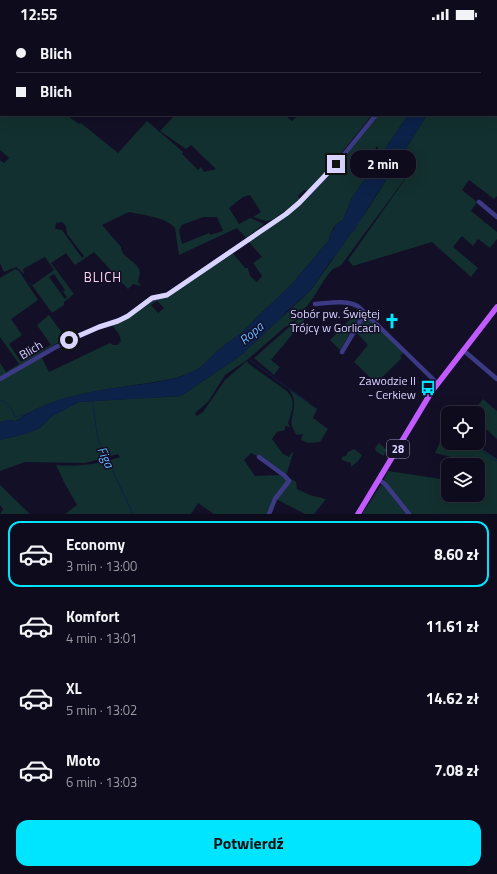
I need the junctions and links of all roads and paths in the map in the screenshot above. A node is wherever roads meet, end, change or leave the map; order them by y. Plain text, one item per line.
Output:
1 (375, 116) edge
2 (479, 202) dead end
3 (497, 217) edge
4 (315, 304) dead end
5 (497, 307) edge
6 (365, 313) junction
7 (463, 350) junction
8 (342, 352) dead end
9 (0, 379) edge
10 (497, 379) edge
11 (437, 383) junction
12 (260, 457) dead end
13 (379, 480) junction
14 (269, 514) edge
15 (358, 514) edge
16 (410, 514) edge

1 - 9 street, Blich
2 - 3 street
4 - 6 street
5 - 7 main road, 28
6 - 8 street
6 - 11 street
7 - 10 street
7 - 11 main road, 28
11 - 13 main road, 28
12 - 14 street
13 - 15 main road, 28
13 - 16 street

